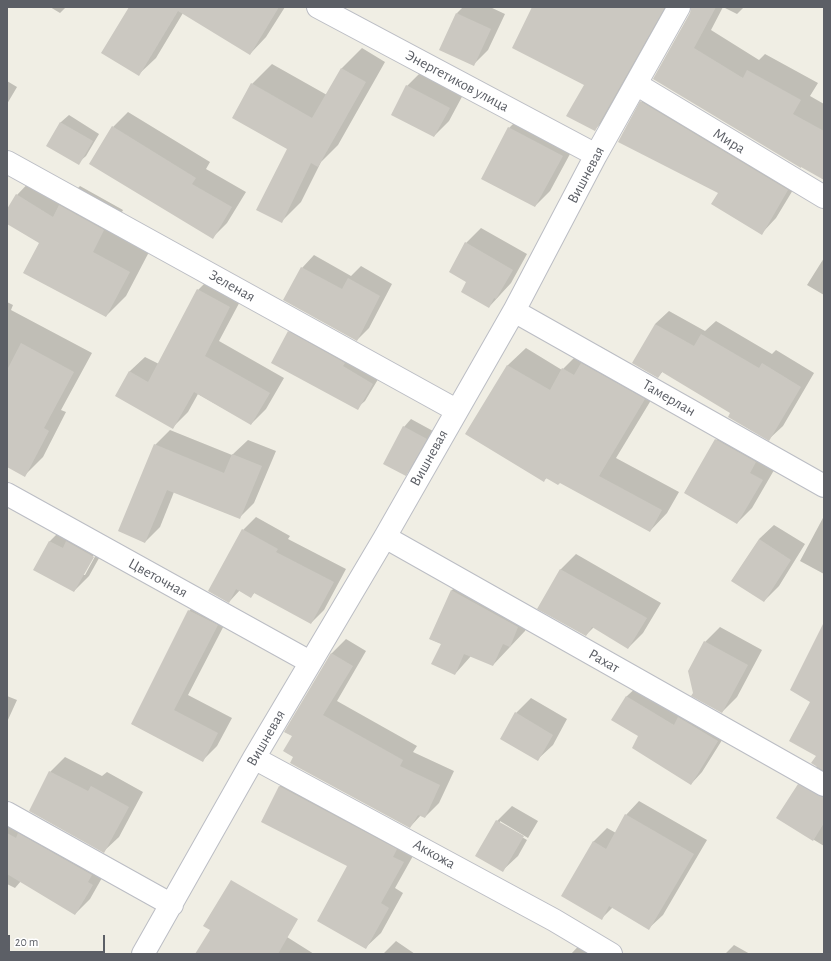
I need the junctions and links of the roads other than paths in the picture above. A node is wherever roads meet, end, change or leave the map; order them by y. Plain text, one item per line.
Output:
1 (318, 7) edge
2 (679, 7) edge
3 (636, 84) junction
4 (596, 155) junction
5 (7, 162) edge
6 (824, 197) edge
7 (514, 311) junction
8 (456, 410) junction
9 (824, 486) edge
10 (7, 494) edge
11 (384, 537) junction
12 (310, 662) junction
13 (254, 758) junction
14 (824, 785) edge
15 (7, 813) edge
16 (172, 904) junction
17 (146, 953) edge
18 (611, 954) edge

1 - 4 street, Энергетиков улица
2 - 3 street, Вишневая
3 - 4 street, Вишневая
3 - 6 street, Мира
4 - 7 street, Вишневая
5 - 8 street, Зеленая
7 - 8 street, Вишневая
7 - 9 street, Тамерлан
8 - 11 street, Вишневая
10 - 12 street, Цветочная
11 - 12 street, Вишневая
11 - 14 street, Рахат
12 - 13 street, Вишневая
13 - 16 street, Вишневая
13 - 18 street, Аккожа
15 - 16 street
16 - 17 street, Вишневая

